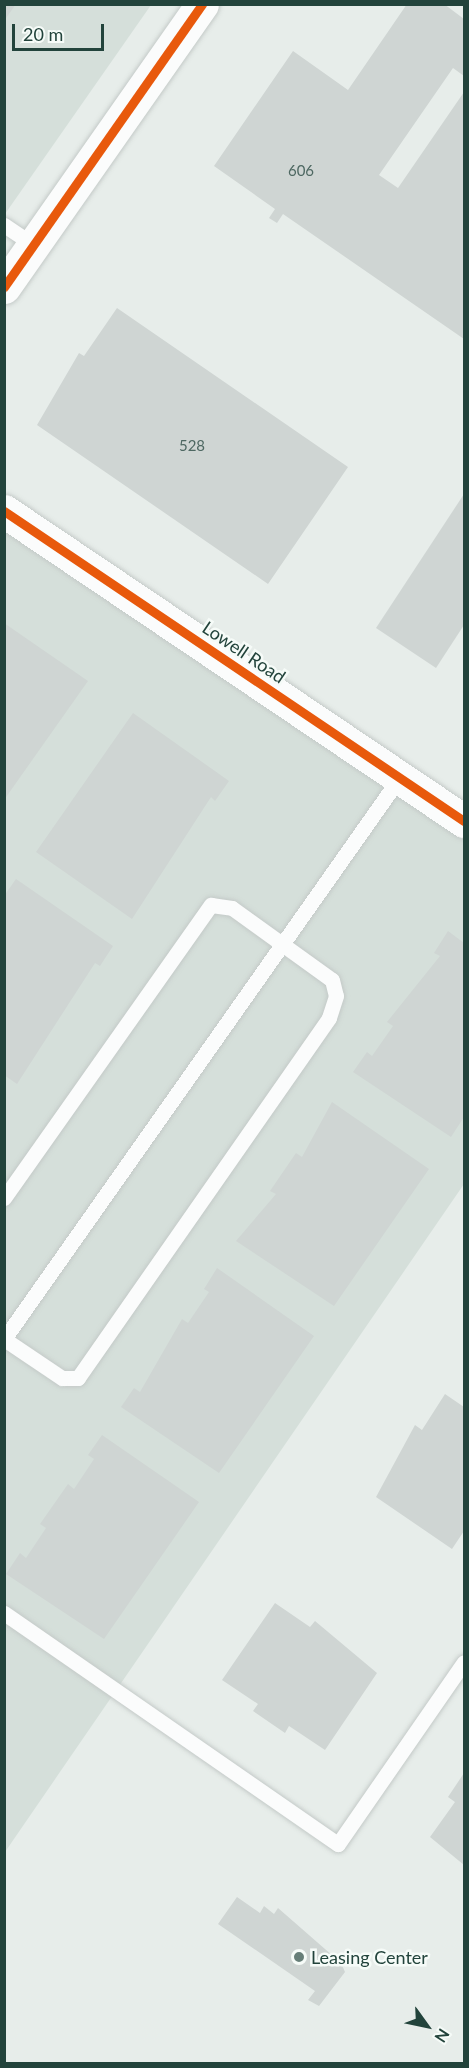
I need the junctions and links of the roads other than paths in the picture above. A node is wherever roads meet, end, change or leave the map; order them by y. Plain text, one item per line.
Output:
1 (202, 4) edge
2 (4, 225) edge
3 (34, 244) junction
4 (4, 287) edge
5 (4, 511) edge
6 (400, 777) junction
7 (465, 821) edge
8 (282, 945) junction
9 (4, 1198) edge
10 (4, 1339) edge
11 (4, 1613) edge
12 (465, 1662) edge

1 - 3 street
2 - 3 lane
3 - 4 street
5 - 6 street, Lowell Road
6 - 7 street, Lowell Road
6 - 8 lane
8 - 9 lane
8 - 10 lane
8 - 10 lane
11 - 12 lane

